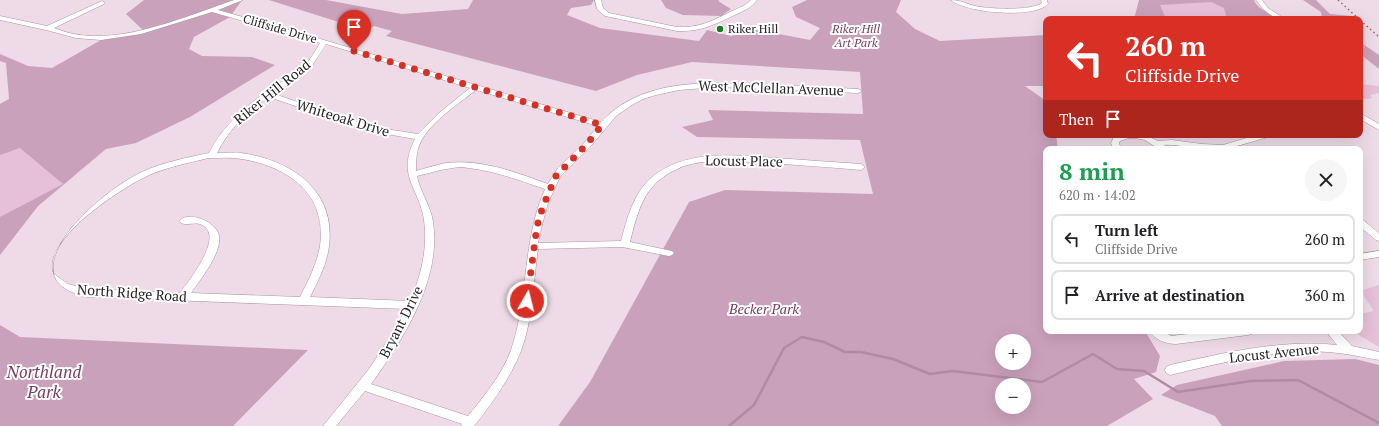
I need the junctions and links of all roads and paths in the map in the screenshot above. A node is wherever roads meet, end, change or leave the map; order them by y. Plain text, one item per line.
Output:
1 (240, 0) edge
2 (598, 0) edge
3 (754, 0) edge
4 (954, 0) edge
5 (1044, 0) edge
6 (1259, 0) edge
7 (102, 4) dead end
8 (211, 10) junction
9 (1277, 16) edge
10 (0, 18) edge
11 (48, 28) junction
12 (324, 42) junction
13 (475, 87) junction
14 (858, 91) dead end
15 (268, 94) junction
16 (1363, 117) edge
17 (1372, 122) junction
18 (1363, 124) edge
19 (602, 125) junction
20 (1379, 128) edge
21 (420, 137) junction
22 (1120, 138) edge
23 (1145, 138) edge
24 (1255, 138) edge
25 (1116, 146) edge
26 (1161, 146) edge
27 (1196, 146) edge
28 (1229, 146) edge
29 (212, 155) junction
30 (861, 167) dead end
31 (412, 175) junction
32 (551, 188) junction
33 (184, 220) dead end
34 (1363, 225) edge
35 (1379, 238) edge
36 (625, 244) junction
37 (535, 246) junction
38 (669, 253) dead end
39 (1379, 254) edge
40 (1363, 257) edge
41 (183, 296) junction
42 (304, 300) junction
43 (412, 305) junction
44 (1160, 334) edge
45 (1224, 334) edge
46 (1326, 334) edge
47 (1333, 334) edge
48 (1344, 349) junction
49 (1379, 356) edge
50 (1170, 370) dead end
51 (364, 386) junction
52 (468, 424) edge
53 (329, 426) edge

1 - 8 street
2 - 3 street
4 - 5 street
6 - 9 street
7 - 11 street
8 - 11 street
8 - 12 street, Cliffside Drive
10 - 11 street
12 - 13 street, Cliffside Drive
12 - 15 street, Riker Hill Road
13 - 19 street, Cliffside Drive
13 - 21 street, Bryant Drive
14 - 19 street, West McClellan Avenue
15 - 21 street, Whiteoak Drive
15 - 29 street, Riker Hill Road
16 - 17 street
17 - 18 street
17 - 20 street
19 - 32 street, West McClellan Avenue
21 - 31 street, Bryant Drive
22 - 25 street
23 - 26 street
24 - 28 street
26 - 27 street
29 - 41 street, North Ridge Road
29 - 42 street
30 - 36 street, Locust Place
31 - 32 street
31 - 43 street, Bryant Drive
32 - 37 street, West McClellan Avenue
33 - 41 street
34 - 35 street
36 - 37 street
36 - 38 street
37 - 52 street, West McClellan Avenue
39 - 40 street
41 - 42 street, North Ridge Road
42 - 43 street, North Ridge Road
43 - 51 street, Bryant Drive
44 - 45 street
46 - 48 street
47 - 48 street
48 - 49 street, Locust Avenue
48 - 50 street, Locust Avenue
51 - 52 street
51 - 53 street, Bryant Drive

